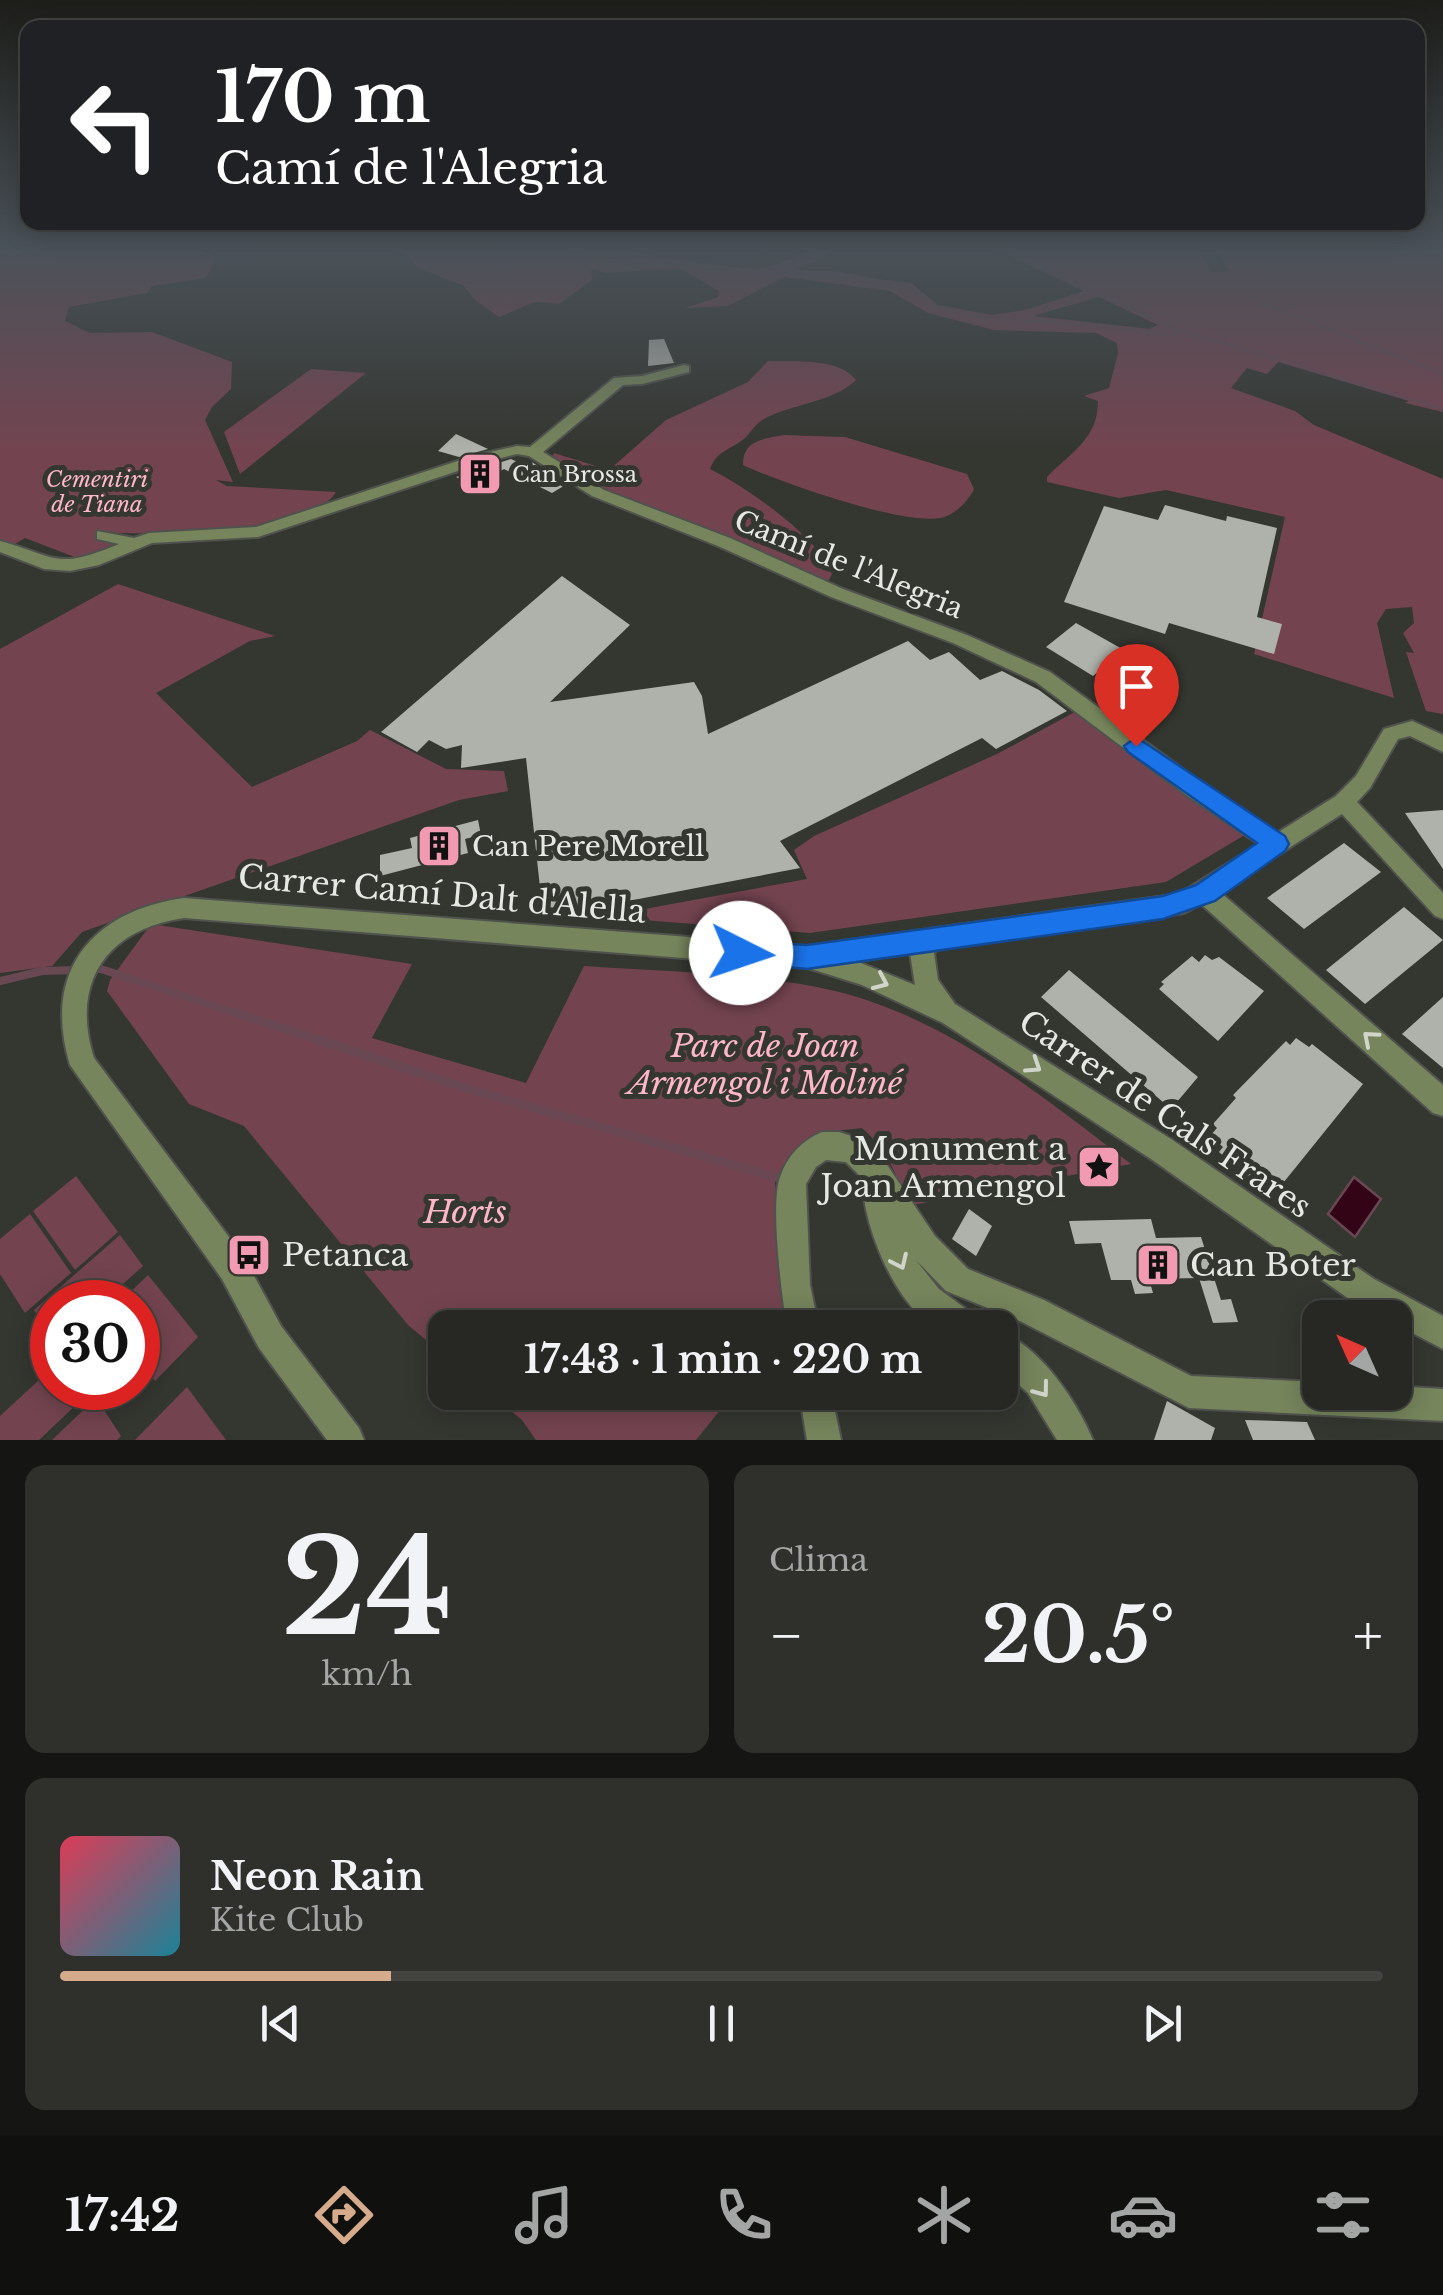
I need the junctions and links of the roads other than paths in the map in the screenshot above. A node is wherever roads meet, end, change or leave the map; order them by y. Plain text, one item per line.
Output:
1 (684, 369) dead end
2 (533, 452) junction
3 (103, 535) dead end
4 (134, 543) junction
5 (0, 546) edge
6 (1435, 738) edge
7 (1344, 802) junction
8 (1276, 844) junction
9 (1206, 893) junction
10 (1443, 909) edge
11 (930, 942) junction
12 (807, 957) junction
13 (952, 1014) junction
14 (1443, 1102) edge
15 (874, 1170) junction
16 (800, 1310) edge
17 (938, 1310) edge
18 (1443, 1333) edge
19 (1018, 1363) edge
20 (1443, 1405) edge
21 (818, 1410) edge
22 (347, 1440) edge
23 (824, 1440) edge
24 (1076, 1440) edge

1 - 2 street
2 - 4 street
2 - 8 street, Camí de l'Alegria
3 - 4 street
4 - 5 street
6 - 7 street, Carrer Camí Dalt d'Alella
7 - 8 street, Carrer Camí Dalt d'Alella
7 - 10 street
8 - 9 street, Carrer Camí Dalt d'Alella
9 - 11 street, Carrer Camí Dalt d'Alella
14 -> 9 street
11 - 12 street, Carrer Camí Dalt d'Alella
11 - 13 street, Carrer de Cals Frares
12 -> 13 street, Carrer de Cals Frares
12 - 22 street, Carrer Camí Dalt d'Alella
13 -> 18 street, Carrer de Cals Frares
15 - 16 street
15 -> 17 street
15 - 20 street
19 -> 24 street
21 - 23 street

